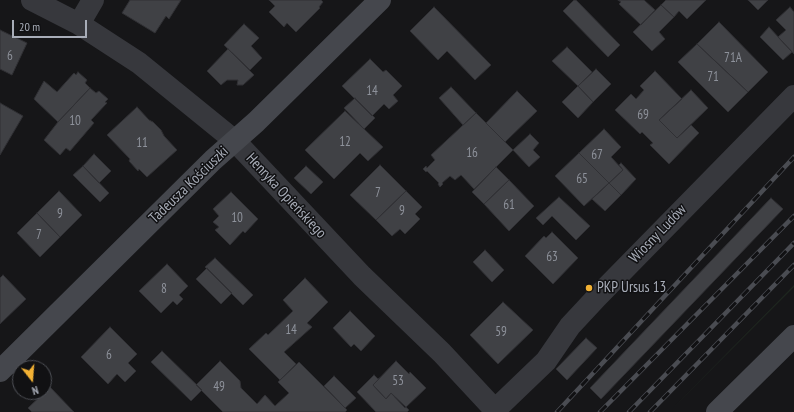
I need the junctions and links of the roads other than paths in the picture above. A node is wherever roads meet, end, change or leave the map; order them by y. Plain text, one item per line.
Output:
1 (32, 0) edge
2 (93, 0) edge
3 (380, 0) edge
4 (80, 24) junction
5 (794, 96) edge
6 (235, 141) junction
7 (794, 336) edge
8 (0, 371) edge
9 (495, 411) edge
10 (717, 412) edge

1 - 4 street, Henryka Opieńskiego
2 - 4 street
3 - 6 street, Tadeusza Kościuszki
4 - 6 street, Henryka Opieńskiego
5 - 9 street, Wiosny Ludów
6 - 8 street, Tadeusza Kościuszki
6 - 9 street, Henryka Opieńskiego
7 - 10 street

